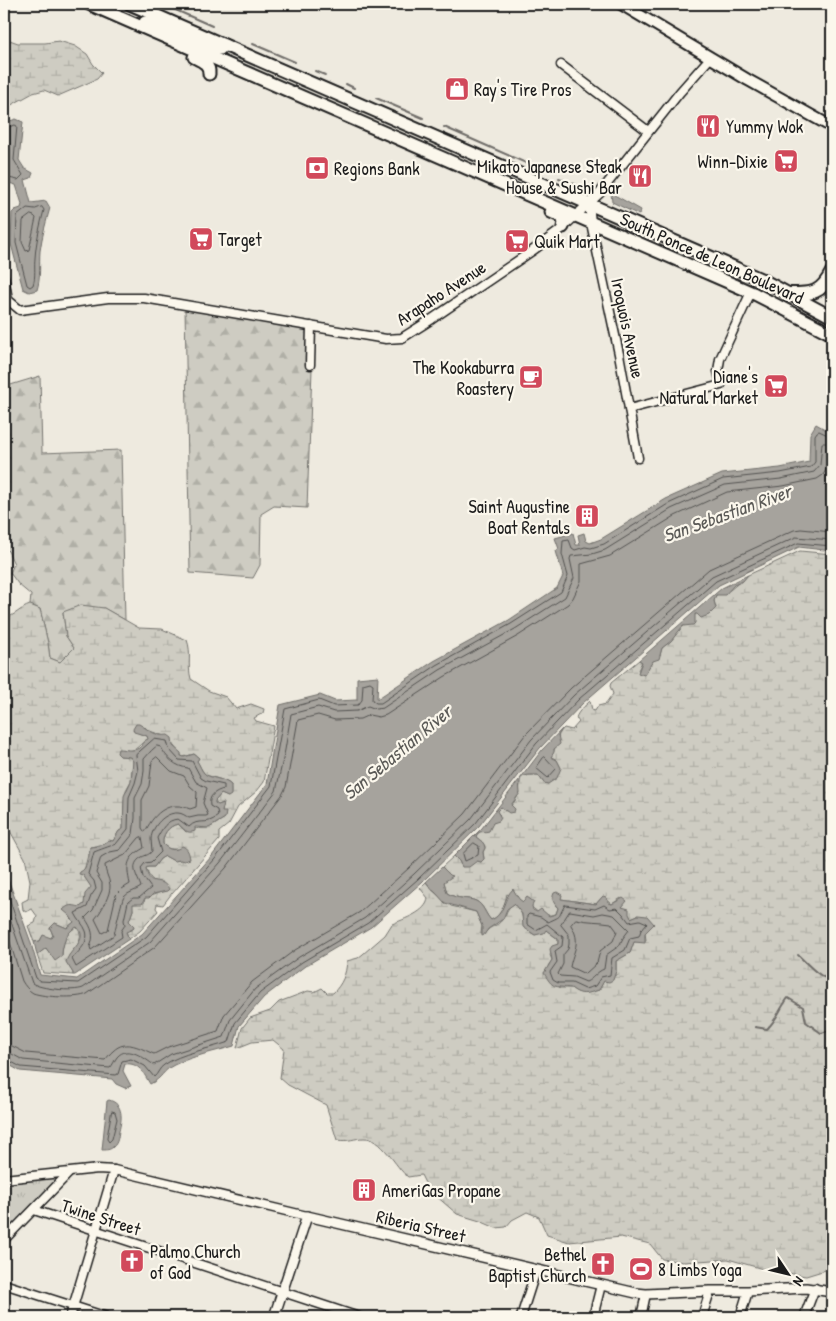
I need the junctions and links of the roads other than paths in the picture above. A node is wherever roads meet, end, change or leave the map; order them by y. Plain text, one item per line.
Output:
1 (90, 4) edge
2 (130, 4) edge
3 (621, 4) edge
4 (121, 18) junction
5 (224, 45) junction
6 (710, 58) junction
7 (218, 60) junction
8 (562, 65) dead end
9 (209, 74) dead end
10 (269, 82) junction
11 (330, 90) junction
12 (358, 103) junction
13 (832, 126) edge
14 (648, 132) junction
15 (424, 150) junction
16 (461, 166) junction
17 (590, 214) junction
18 (576, 216) junction
19 (563, 228) junction
20 (619, 235) junction
21 (692, 248) junction
22 (684, 263) junction
23 (832, 272) edge
24 (4, 277) edge
25 (751, 292) junction
26 (789, 294) junction
27 (832, 317) edge
28 (311, 326) junction
29 (832, 334) edge
30 (310, 365) dead end
31 (629, 409) junction
32 (638, 458) dead end
33 (114, 1170) junction
34 (69, 1173) junction
35 (4, 1179) edge
36 (34, 1210) junction
37 (307, 1216) junction
38 (96, 1232) junction
39 (4, 1240) edge
40 (536, 1270) junction
41 (4, 1284) edge
42 (601, 1285) junction
43 (815, 1288) junction
44 (710, 1291) junction
45 (748, 1291) junction
46 (283, 1292) junction
47 (832, 1292) edge
48 (646, 1294) junction
49 (73, 1307) junction
50 (70, 1317) edge
51 (107, 1317) edge
52 (274, 1317) edge
53 (359, 1317) edge
54 (521, 1317) edge
55 (593, 1317) edge
56 (641, 1317) edge
57 (702, 1317) edge
58 (740, 1317) edge
59 (804, 1317) edge

1 - 4 main road
1 - 9 main road
2 - 5 main road
3 - 6 main road
4 - 5 main road
4 - 7 main road
5 - 7 street
5 - 11 main road
6 - 13 main road
6 - 14 street, Arapaho Avenue
7 - 10 main road
7 - 11 main road
8 - 14 street
10 - 12 main road
10 - 15 main road
11 - 12 main road
12 - 17 main road
14 - 17 street, Arapaho Avenue
15 - 16 main road
15 - 19 main road
16 - 17 main road
16 - 18 main road, South Ponce de Leon Boulevard
17 - 18 main road, South Ponce de Leon Boulevard
17 - 18 street, Arapaho Avenue
17 - 20 main road, South Ponce de Leon Boulevard
17 - 21 main road, South Ponce de Leon Boulevard
17 - 31 street, Iroquois Avenue
18 - 19 street, Arapaho Avenue
19 - 28 street, Arapaho Avenue
20 - 21 main road
20 - 22 main road, South Ponce de Leon Boulevard
21 - 22 street
21 - 26 main road, South Ponce de Leon Boulevard
22 - 25 main road, South Ponce de Leon Boulevard
23 - 26 highway
24 - 28 street, Arapaho Avenue
25 - 29 main road, South Ponce de Leon Boulevard
25 - 31 street
26 - 27 main road, South Ponce de Leon Boulevard
28 - 30 street
31 - 32 street, Iroquois Avenue
33 - 34 street, Riberia Street
33 - 37 street, Riberia Street
33 - 38 street
34 - 35 street, Riberia Street
34 - 36 street
36 - 38 street, Twine Street
36 - 39 street
37 - 40 street, Riberia Street
37 - 46 street
38 - 46 street, Twine Street
38 - 49 street
40 - 42 street, Riberia Street
40 - 54 street
41 - 49 street
42 - 48 street, Riberia Street
42 - 55 street
43 - 45 street, Riberia Street
43 - 47 street, Riberia Street
43 - 59 street
44 - 45 street, Riberia Street
44 - 48 street, Riberia Street
44 - 57 street
45 - 58 street
46 - 52 street
46 - 53 street, Twine Street
48 - 56 street
49 - 50 street
49 - 51 street

